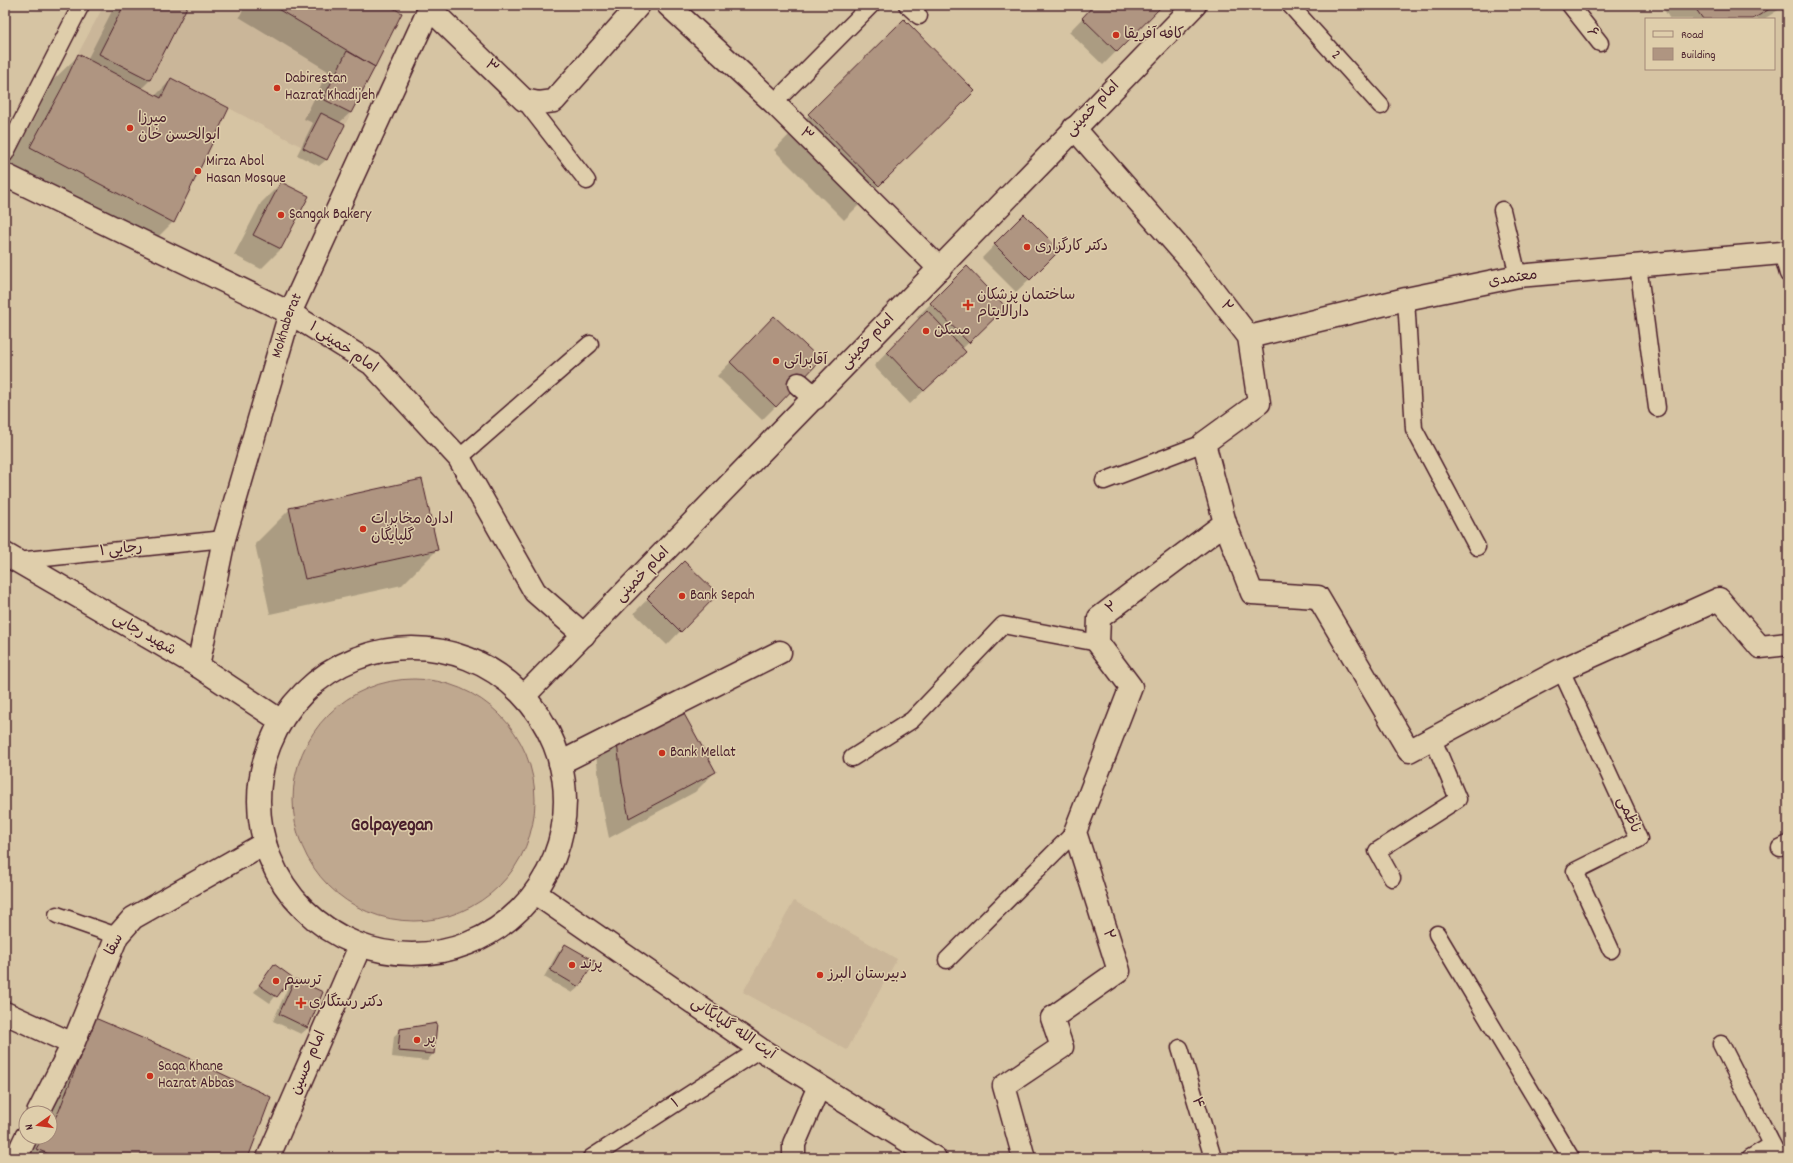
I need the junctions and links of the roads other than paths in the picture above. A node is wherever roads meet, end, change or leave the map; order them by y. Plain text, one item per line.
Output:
1 (81, 5) edge
2 (639, 5) edge
3 (668, 5) edge
4 (871, 5) edge
5 (907, 5) edge
6 (1195, 5) edge
7 (1290, 5) edge
8 (1570, 5) edge
9 (428, 6) edge
10 (919, 16) dead end
11 (1600, 43) dead end
12 (524, 100) junction
13 (774, 103) junction
14 (1381, 106) dead end
15 (1074, 128) junction
16 (5, 154) edge
17 (5, 175) edge
18 (587, 181) dead end
19 (1502, 210) dead end
20 (1785, 252) edge
21 (1638, 265) junction
22 (940, 269) junction
23 (1788, 274) edge
24 (1518, 276) junction
25 (1406, 299) junction
26 (290, 313) junction
27 (1249, 337) junction
28 (590, 344) dead end
29 (799, 384) dead end
30 (815, 398) junction
31 (1658, 408) dead end
32 (1204, 443) junction
33 (458, 458) junction
34 (1104, 481) dead end
35 (1225, 523) junction
36 (224, 539) junction
37 (1477, 547) dead end
38 (11, 557) edge
39 (584, 635) junction
40 (1098, 643) junction
41 (1788, 644) edge
42 (780, 652) dead end
43 (198, 666) junction
44 (1561, 670) junction
45 (524, 696) junction
46 (281, 721) junction
47 (1433, 739) junction
48 (852, 758) dead end
49 (560, 763) junction
50 (1076, 832) junction
51 (265, 843) junction
52 (1392, 878) dead end
53 (536, 893) junction
54 (57, 915) dead end
55 (1437, 934) dead end
56 (117, 936) junction
57 (360, 946) junction
58 (1611, 950) dead end
59 (947, 960) dead end
60 (5, 1013) edge
61 (73, 1044) junction
62 (1721, 1044) dead end
63 (1180, 1048) dead end
64 (760, 1049) junction
65 (819, 1086) junction
66 (42, 1105) edge
67 (22, 1145) edge
68 (1776, 1151) edge
69 (5, 1153) edge
70 (16, 1158) edge
71 (268, 1158) edge
72 (591, 1158) edge
73 (794, 1158) edge
74 (935, 1158) edge
75 (1024, 1158) edge
76 (1213, 1158) edge
77 (1571, 1158) edge
78 (1750, 1158) edge

1 - 16 lane
2 - 12 street
3 - 13 street, ۳
4 - 13 lane
5 - 10 lane
6 - 15 street, امام خمینی
7 - 14 lane, 2
8 - 11 lane, ۶
9 - 12 street, ۳
9 - 26 street, Mokhaberat
12 - 18 lane
13 - 22 street, ۳
15 - 22 street, امام خمینی
15 - 27 street, ۲
17 - 26 street, امام خمینی ۱
19 - 24 lane
20 - 21 street, معتمدی
20 - 23 lane
21 - 24 street, معتمدی
21 - 31 lane
22 - 30 street, امام خمینی
24 - 25 street, معتمدی
25 - 27 street, معتمدی
25 - 37 lane
26 - 33 street, امام خمینی ۱
26 - 36 street, Mokhaberat
27 - 32 street, ۲
28 - 33 lane
29 - 30 street
30 - 39 street, امام خمینی
32 - 34 lane
32 - 35 street
33 - 39 street, امام خمینی ۱
35 - 40 street, ۲
35 - 47 street
36 - 38 lane, رجایی ۱
36 - 43 street, Mokhaberat
38 - 43 street, شهید رجایی
39 - 45 street, امام خمینی
40 - 48 lane
40 - 50 street
41 - 44 street
42 - 49 street
43 - 46 street, شهید رجایی
44 - 47 street
44 - 58 lane, ناظمی
45 - 46 street
45 - 49 street
46 - 51 street
47 - 52 lane
49 - 53 street
50 - 59 lane
50 - 75 street, ۲
51 - 56 street, سقا
51 - 57 street
53 - 57 street
53 - 64 street, آیت الله گلپایگانی
54 - 56 lane
55 - 77 lane
56 - 61 street, سقا
57 - 71 street, امام حسین
60 - 61 street
61 - 66 street, سقا
62 - 68 lane
63 - 76 lane, ۴
64 - 65 street, آیت الله گلپایگانی
64 - 72 lane, ۱
65 - 73 street
65 - 74 street, آیت الله گلپایگانی
67 - 70 street
68 - 78 lane
69 - 70 lane

